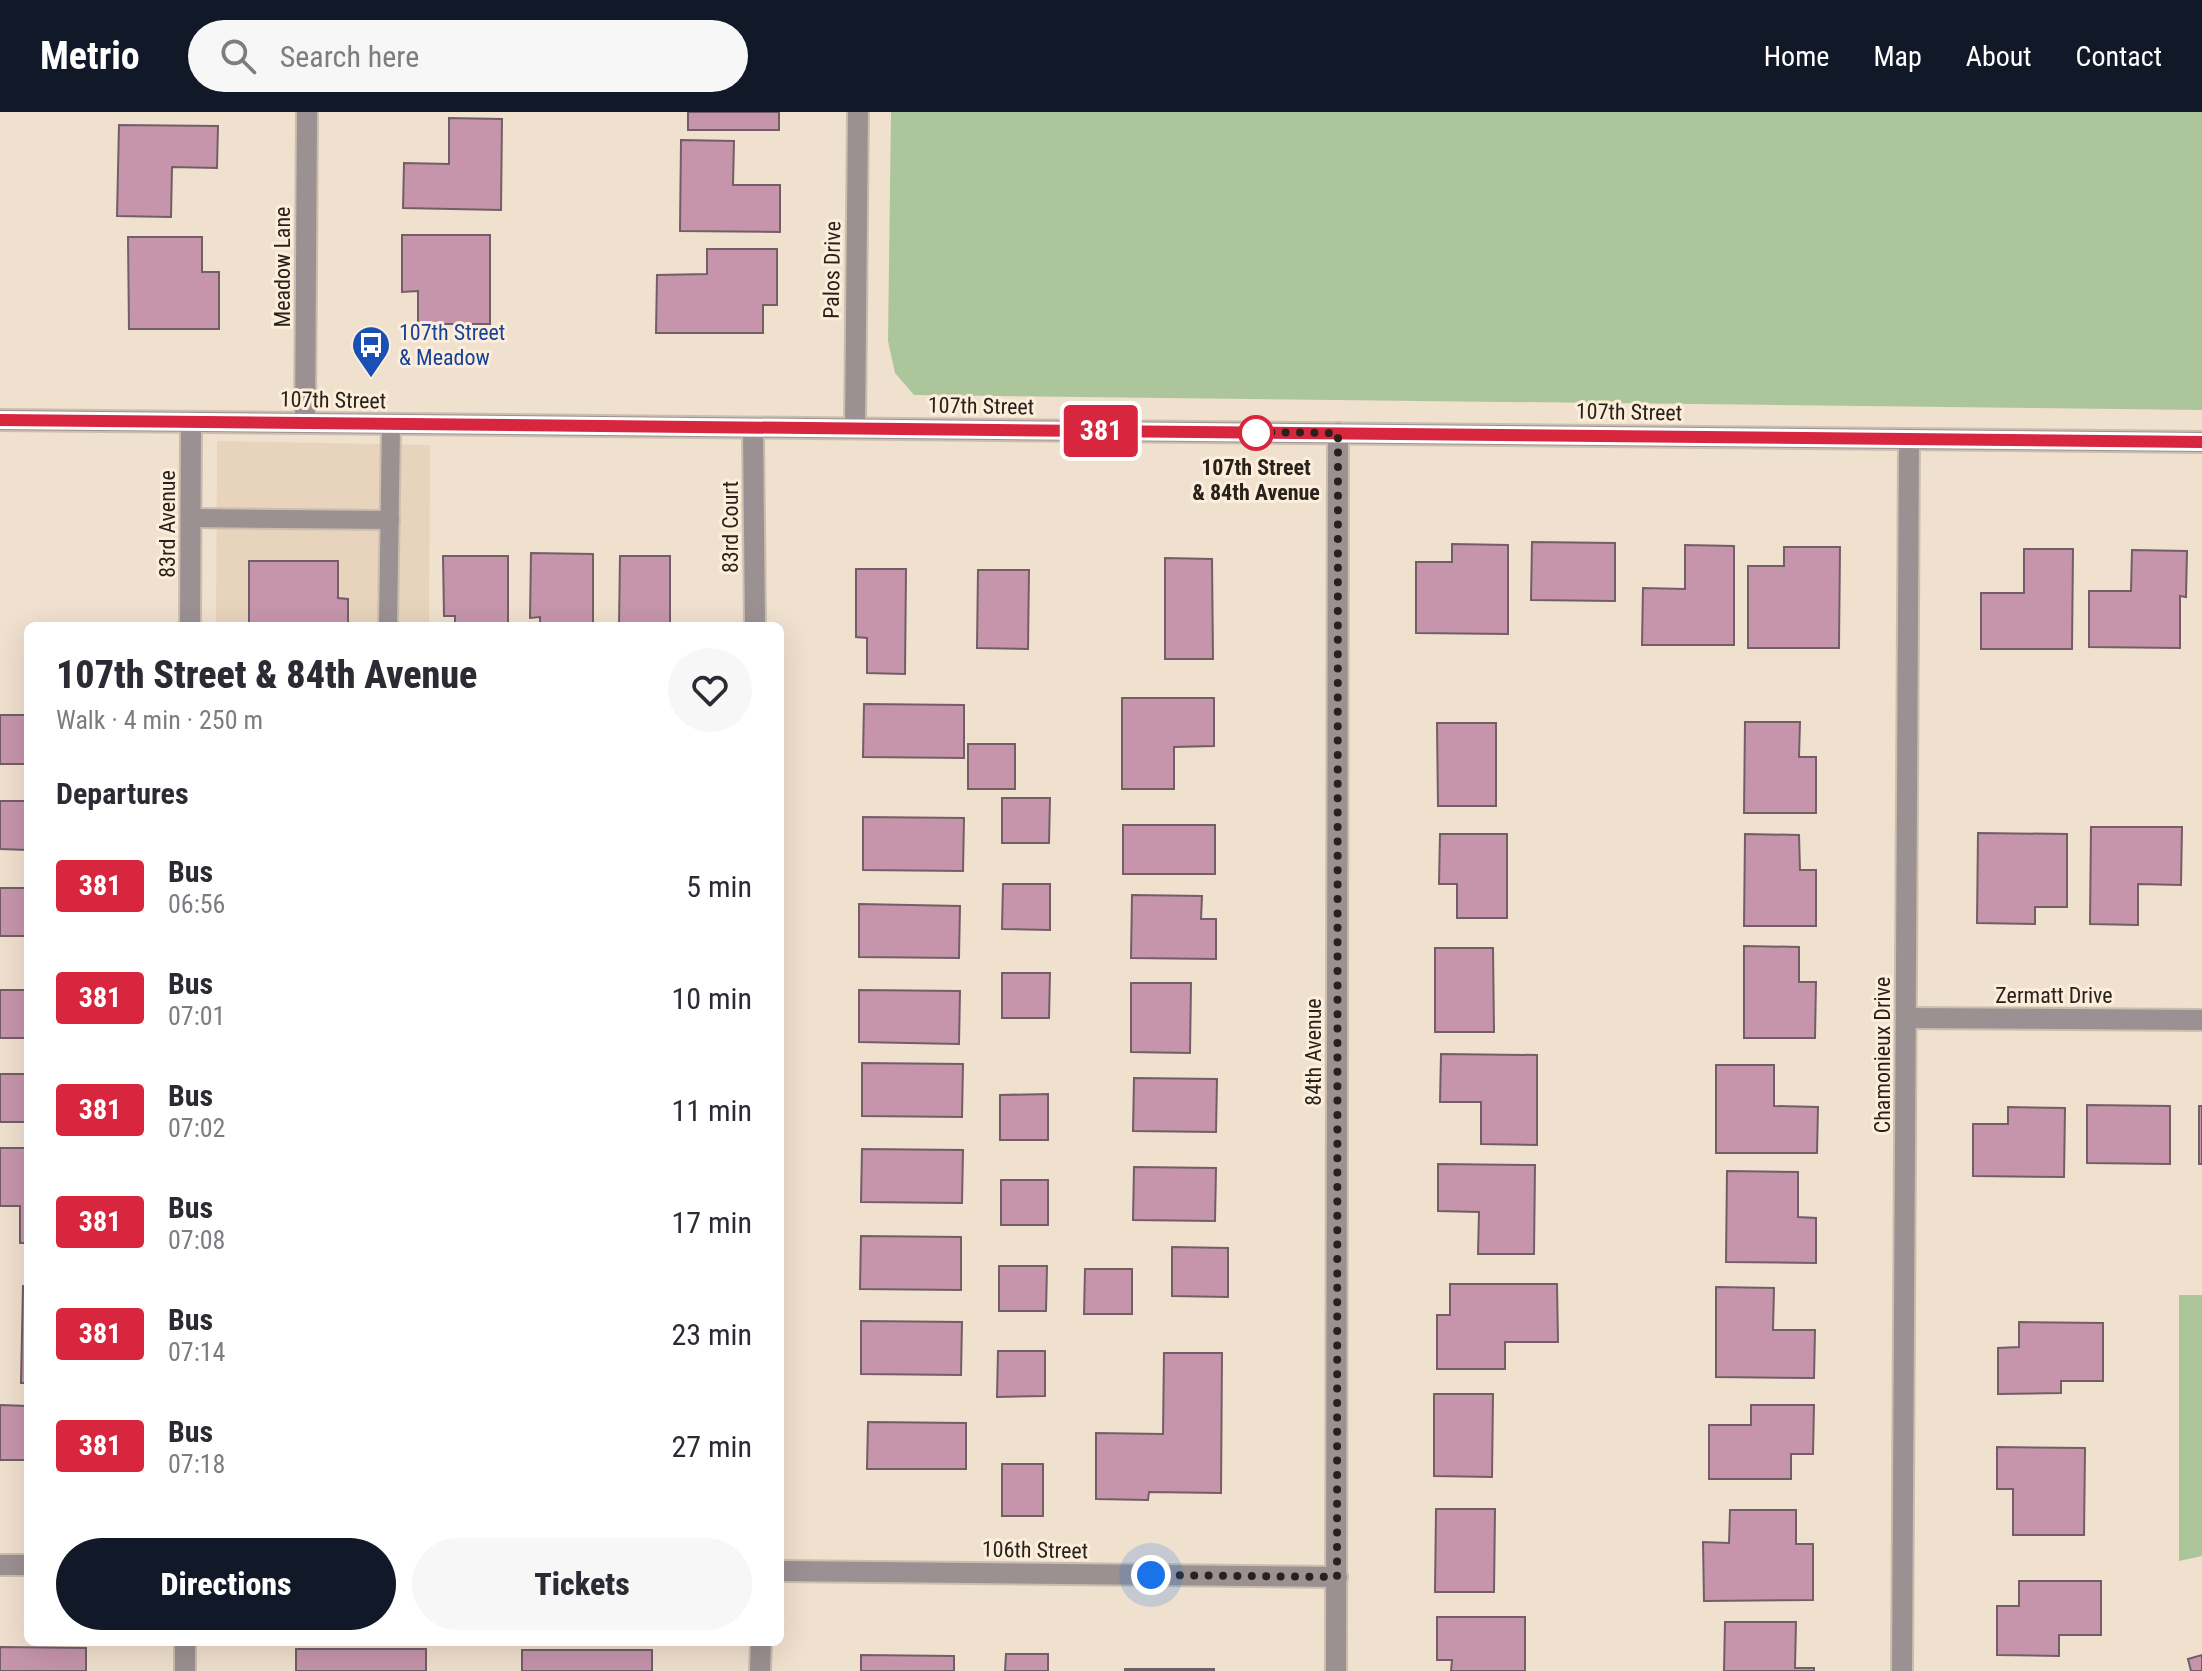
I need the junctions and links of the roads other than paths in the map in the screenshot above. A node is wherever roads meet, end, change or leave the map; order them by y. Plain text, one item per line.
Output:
1 (307, 112) edge
2 (858, 112) edge
3 (0, 420) edge
4 (191, 422) junction
5 (305, 423) junction
6 (391, 424) junction
7 (753, 428) junction
8 (855, 428) junction
9 (1338, 433) junction
10 (1909, 439) junction
11 (2202, 442) edge
12 (191, 518) junction
13 (390, 520) junction
14 (190, 622) edge
15 (388, 622) edge
16 (755, 622) edge
17 (1906, 1018) junction
18 (2202, 1020) edge
19 (0, 1565) edge
20 (24, 1565) edge
21 (784, 1571) edge
22 (1337, 1577) junction
23 (185, 1646) edge
24 (761, 1646) edge
25 (185, 1671) edge
26 (760, 1671) edge
27 (1336, 1671) edge
28 (1902, 1671) edge

1 - 5 street, Meadow Lane
2 - 8 street, Palos Drive
3 - 4 street, 107th Street
4 - 5 street, 107th Street
4 - 12 street, 83rd Avenue
5 - 6 street, 107th Street
6 - 7 street, 107th Street
6 - 13 lane
7 - 8 street, 107th Street
7 - 16 street, 83rd Court
8 - 9 street, 107th Street
9 - 10 street, 107th Street
9 - 22 street, 84th Avenue
10 - 11 street, 107th Street
10 - 17 street, Chamonieux Drive
12 - 13 lane
12 - 14 street, 83rd Avenue
13 - 15 lane
17 - 18 street, Zermatt Drive
17 - 28 street, Chamonieux Drive
19 - 20 street
21 - 22 street, 106th Street
22 - 27 street, 84th Avenue
23 - 25 street
24 - 26 street

